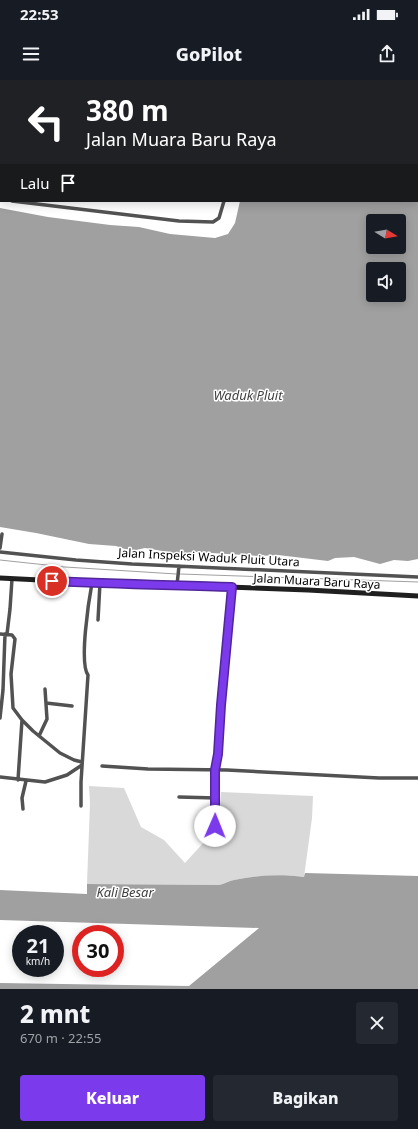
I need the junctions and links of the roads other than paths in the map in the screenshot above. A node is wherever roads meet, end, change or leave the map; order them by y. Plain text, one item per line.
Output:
1 (20, 202) edge
2 (224, 202) edge
3 (2, 534) dead end
4 (0, 548) edge
5 (0, 552) edge
6 (180, 566) junction
7 (0, 578) edge
8 (418, 578) edge
9 (12, 579) junction
10 (92, 583) junction
11 (100, 583) junction
12 (177, 585) junction
13 (232, 587) junction
14 (418, 596) edge
15 (98, 620) dead end
16 (4, 634) edge
17 (45, 689) dead end
18 (46, 703) junction
19 (72, 706) dead end
20 (0, 718) edge
21 (22, 720) junction
22 (39, 736) junction
23 (82, 763) junction
24 (102, 766) dead end
25 (215, 770) junction
26 (0, 777) edge
27 (418, 778) edge
28 (18, 780) junction
29 (26, 781) junction
30 (179, 797) dead end
31 (216, 798) junction
32 (81, 806) dead end
33 (23, 809) dead end
34 (215, 826) dead end

1 - 2 street
3 - 4 street
5 - 6 street, Jalan Inspeksi Waduk Pluit Utara
6 - 8 street, Jalan Inspeksi Waduk Pluit Utara
6 - 12 street
7 - 9 street, Jalan Muara Baru Raya
9 - 10 street, Jalan Muara Baru Raya
9 - 16 street
10 - 11 street, Jalan Muara Baru Raya
10 - 23 street
11 - 12 street, Jalan Muara Baru Raya
11 - 15 street
12 - 13 street, Jalan Muara Baru Raya
13 - 14 street, Jalan Muara Baru Raya
13 - 25 street
16 - 20 street
16 - 21 street
17 - 18 street
18 - 19 street
18 - 22 street
21 - 22 street
21 - 28 street
22 - 23 street
23 - 29 street
23 - 32 street
24 - 25 street
25 - 27 street
25 - 31 street
26 - 28 street
28 - 29 street
29 - 33 street
30 - 31 street
31 - 34 street

